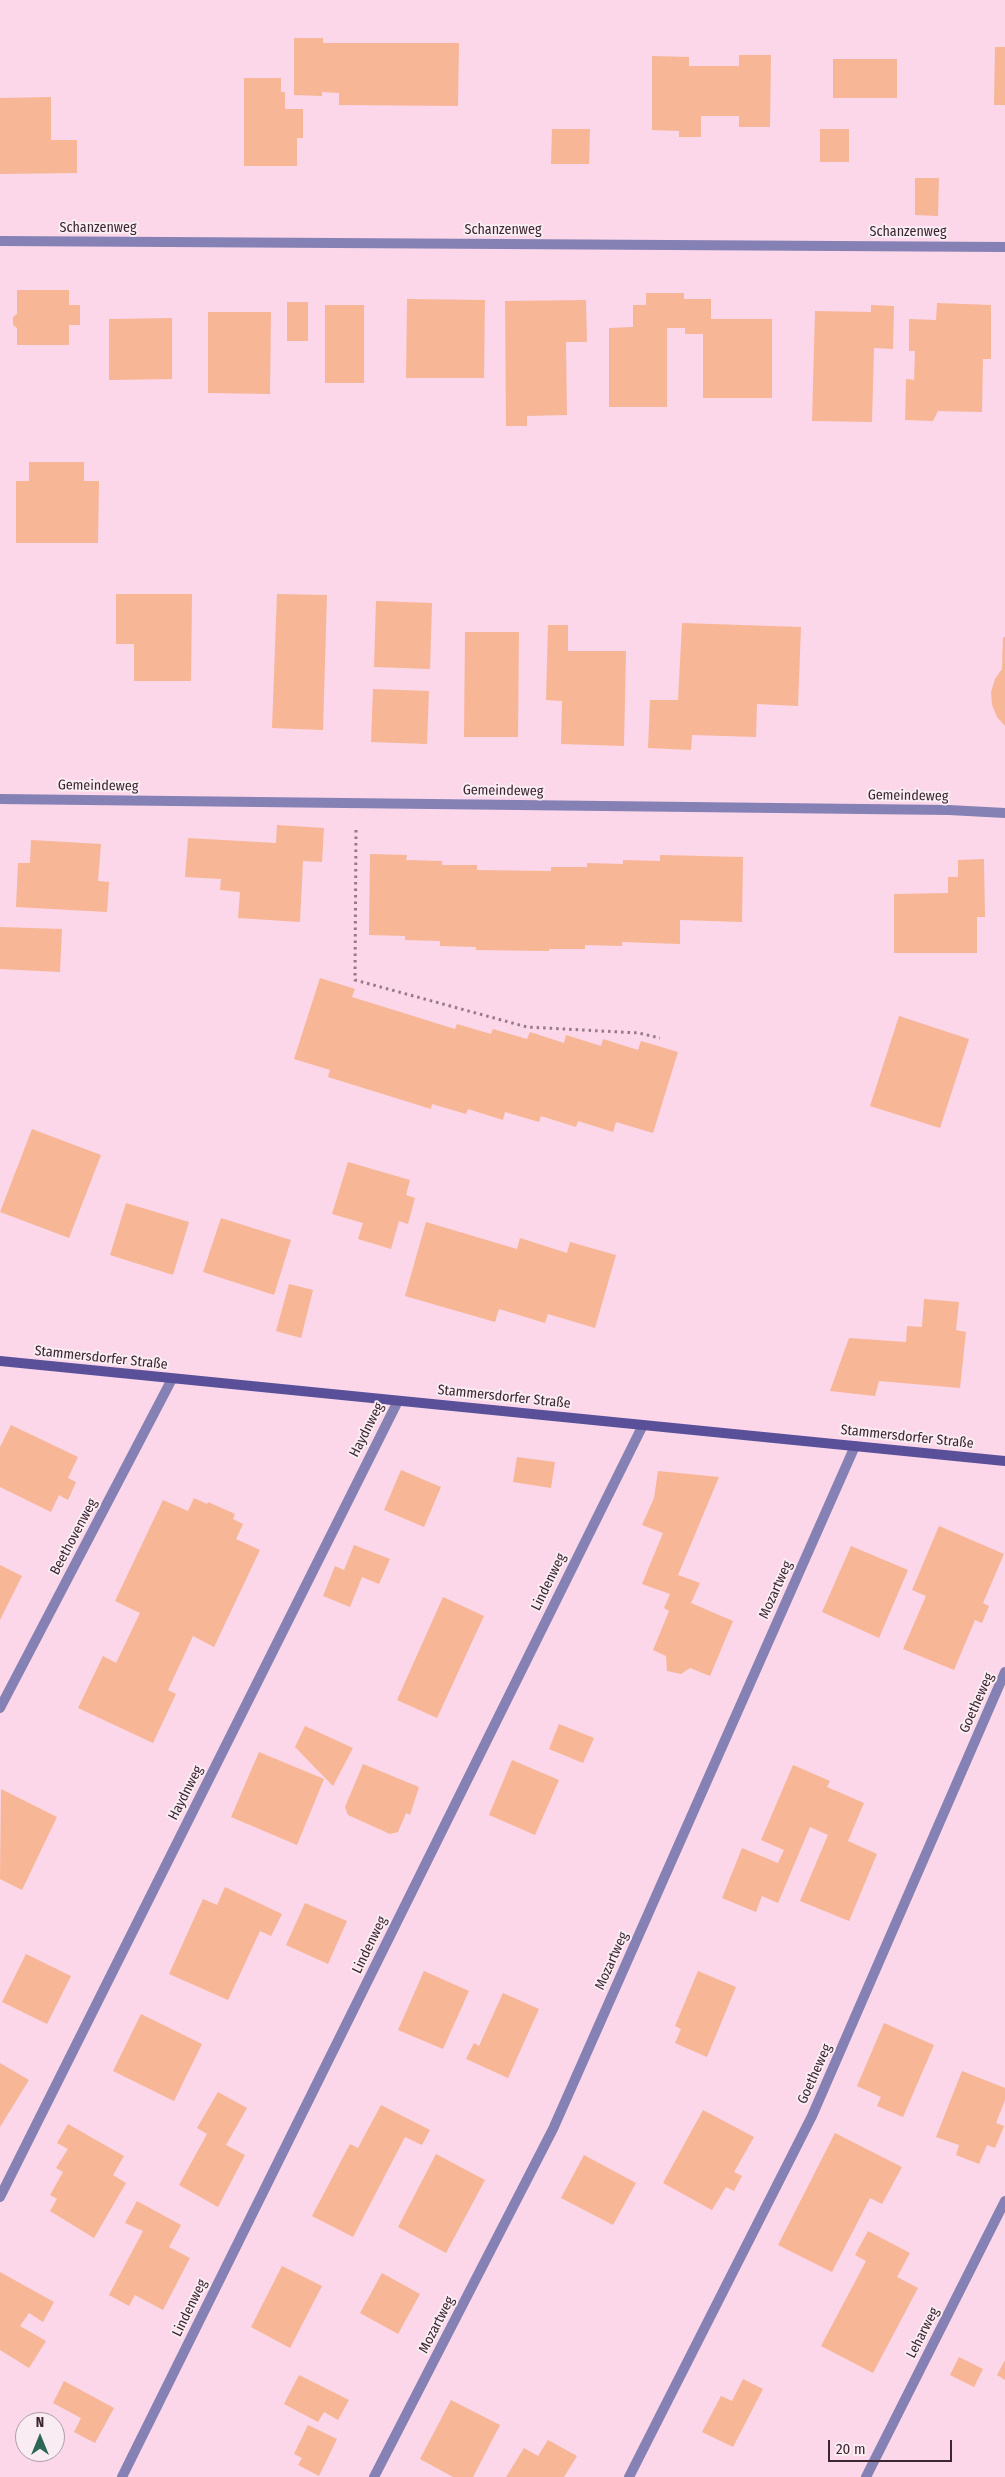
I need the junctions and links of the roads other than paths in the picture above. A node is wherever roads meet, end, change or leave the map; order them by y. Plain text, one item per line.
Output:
1 (0, 241) edge
2 (1005, 246) edge
3 (0, 799) edge
4 (1005, 813) edge
5 (0, 1361) edge
6 (172, 1378) junction
7 (398, 1400) junction
8 (643, 1425) junction
9 (855, 1446) junction
10 (1005, 1461) edge
11 (1005, 1672) edge
12 (0, 1708) edge
13 (0, 2197) edge
14 (1005, 2201) edge
15 (122, 2477) edge
16 (374, 2477) edge
17 (629, 2477) edge
18 (866, 2477) edge

1 - 2 street, Schanzenweg
3 - 4 street, Gemeindeweg
5 - 6 main road, Stammersdorfer Straße
6 - 7 main road, Stammersdorfer Straße
6 - 12 street, Beethovenweg
7 - 8 main road, Stammersdorfer Straße
7 - 13 street, Haydnweg
8 - 9 main road, Stammersdorfer Straße
8 - 15 street, Lindenweg
9 - 10 main road, Stammersdorfer Straße
9 - 16 street, Mozartweg
11 - 17 street, Goetheweg
14 - 18 street, Leharweg

